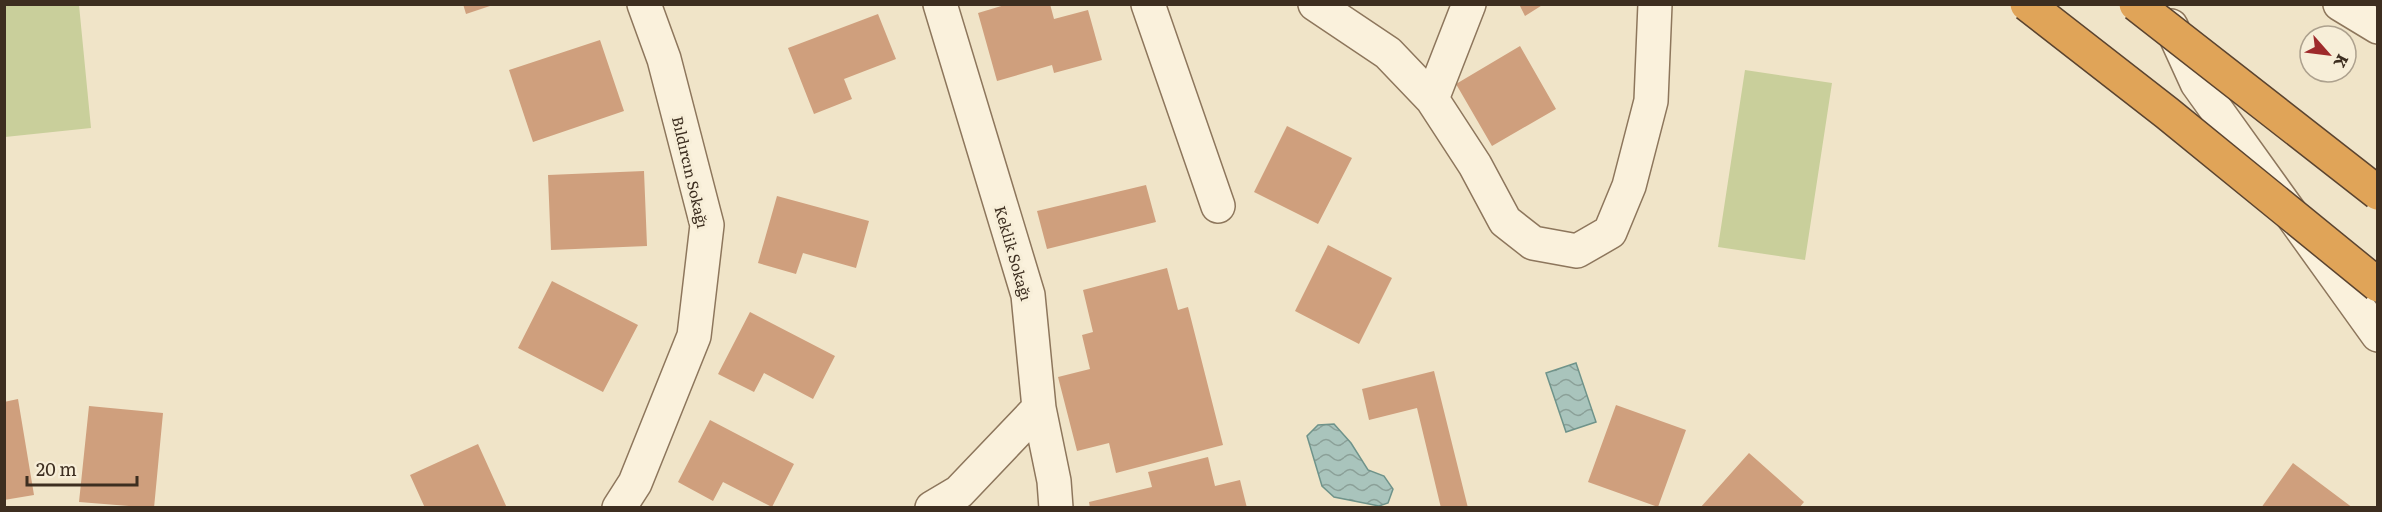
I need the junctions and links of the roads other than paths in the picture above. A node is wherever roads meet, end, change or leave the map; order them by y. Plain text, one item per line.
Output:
1 (644, 4) edge
2 (940, 4) edge
3 (1148, 4) edge
4 (1315, 4) edge
5 (1469, 4) edge
6 (1655, 4) edge
7 (2027, 4) edge
8 (2136, 4) edge
9 (2162, 4) edge
10 (2340, 4) edge
11 (2378, 27) edge
12 (1432, 99) junction
13 (2378, 193) edge
14 (1218, 206) dead end
15 (2378, 285) edge
16 (2378, 335) edge
17 (1039, 408) junction
18 (619, 507) edge
19 (932, 507) edge
20 (1056, 507) edge

1 - 18 street, Bıldırcın Sokağı
2 - 17 street, Keklik Sokağı
3 - 14 street
4 - 12 street
5 - 12 street
6 - 12 street
7 - 15 highway, bridge
8 - 13 highway, bridge
9 - 16 street
10 - 11 street
17 - 19 street
17 - 20 street, Keklik Sokağı

